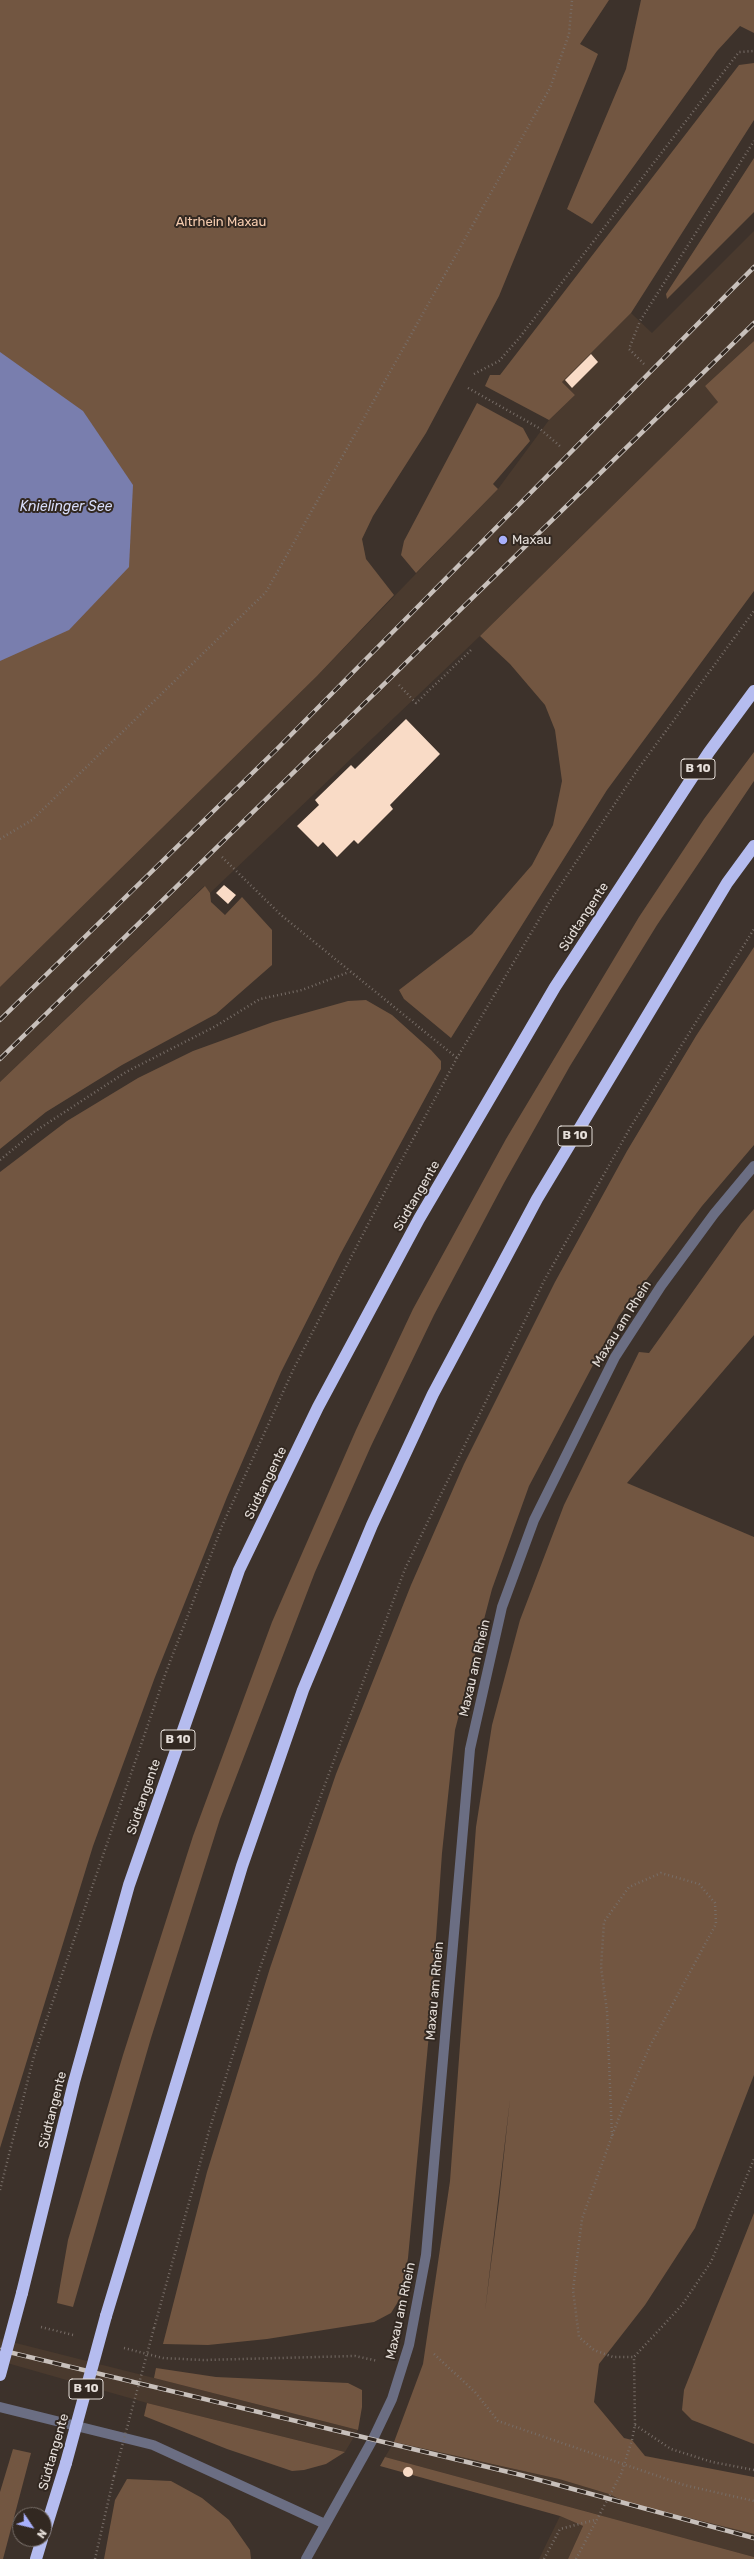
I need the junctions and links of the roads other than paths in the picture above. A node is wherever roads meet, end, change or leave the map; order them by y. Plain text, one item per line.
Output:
1 (754, 691) edge
2 (754, 846) edge
3 (754, 1166) edge
4 (0, 2375) edge
5 (0, 2408) edge
6 (52, 2508) edge
7 (325, 2524) junction
8 (40, 2547) edge
9 (36, 2559) edge
10 (306, 2559) edge

1 - 4 highway, Südtangente / B 10, bridge
2 - 6 highway, Südtangente / B 10, bridge
3 - 7 street, Maxau am Rhein
5 - 7 street
7 - 10 street, Maxau am Rhein
8 - 9 highway

